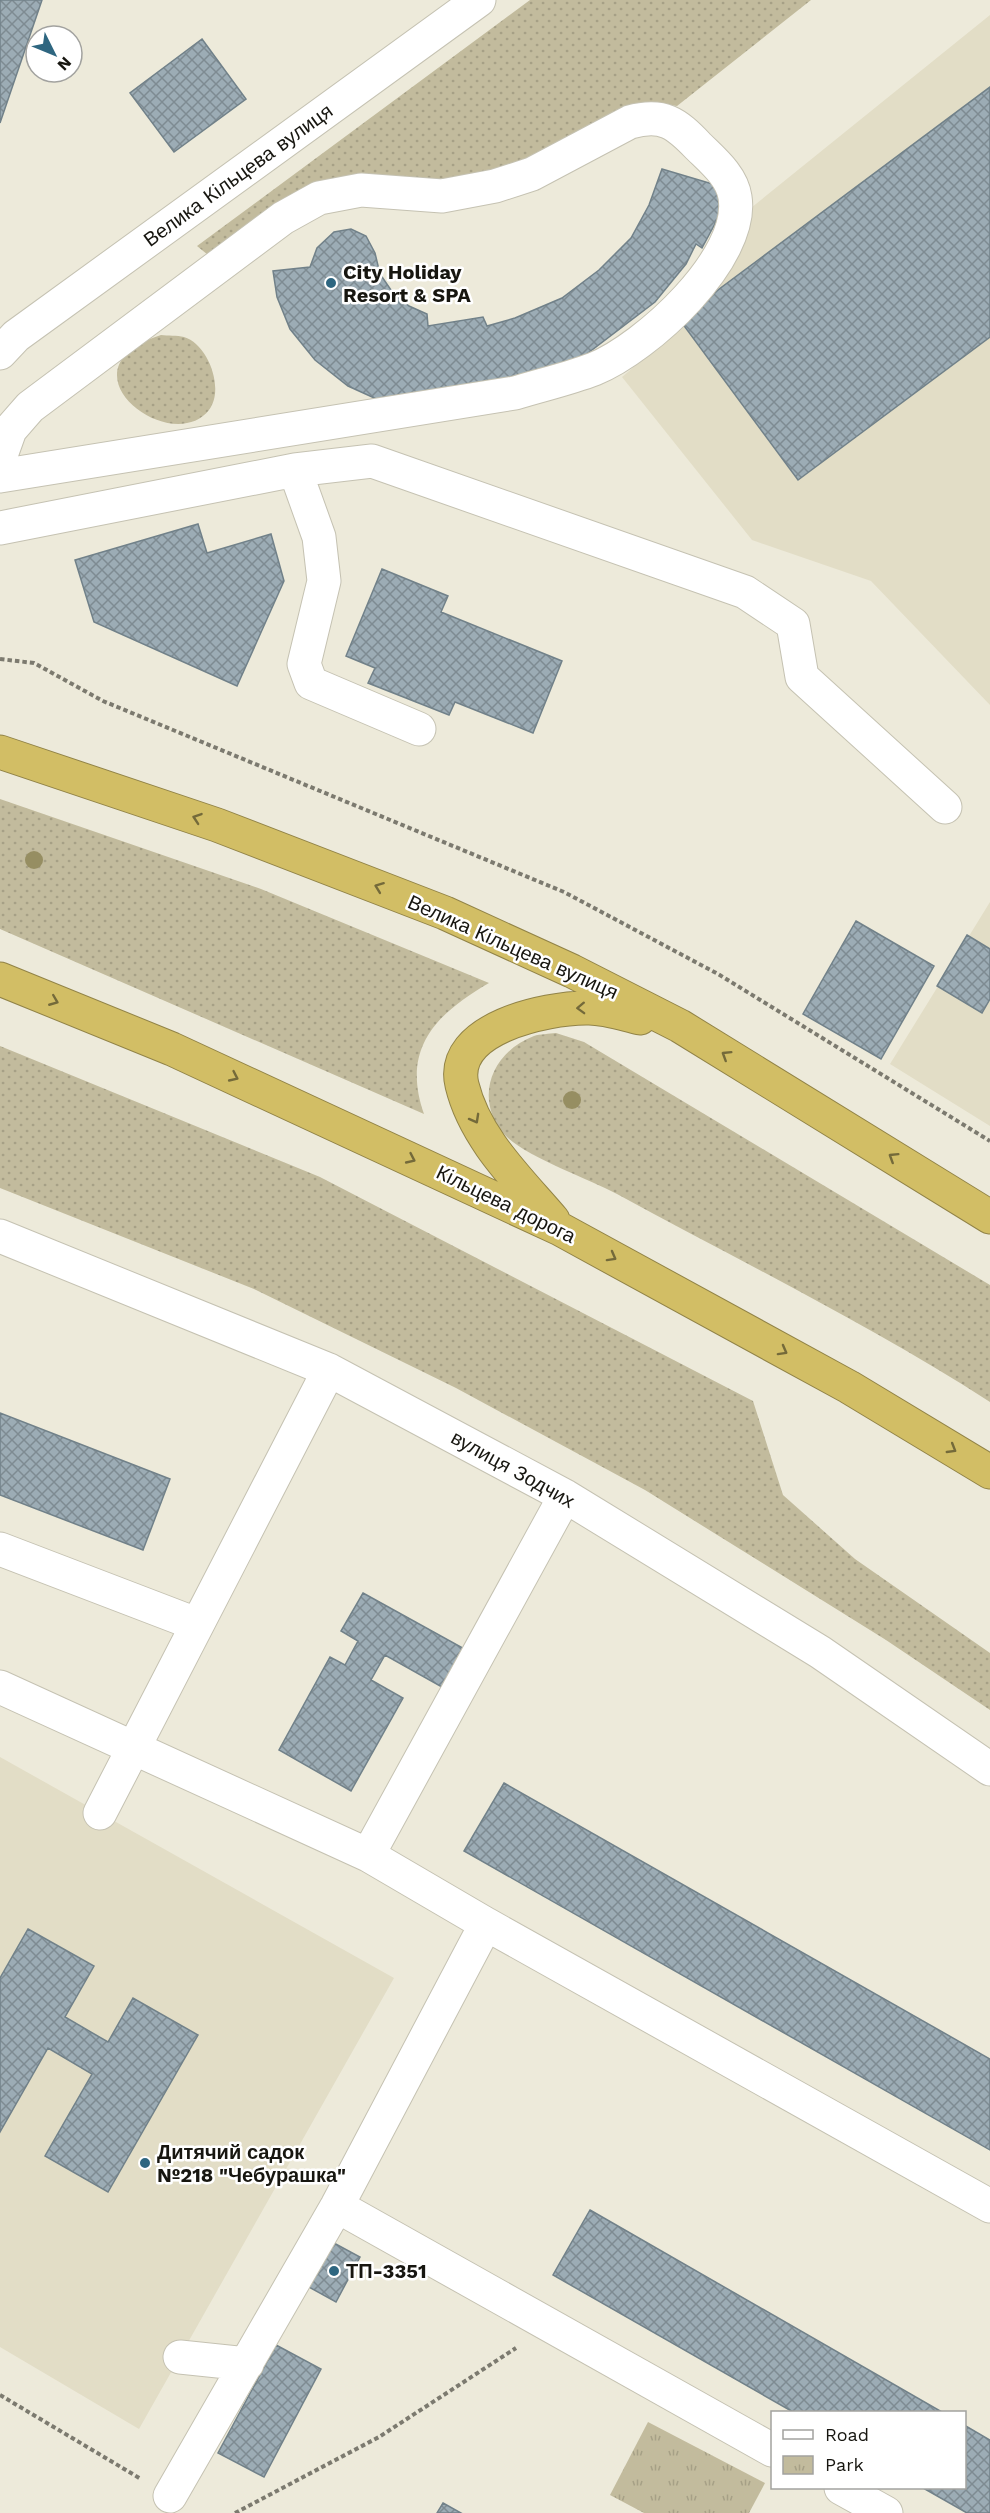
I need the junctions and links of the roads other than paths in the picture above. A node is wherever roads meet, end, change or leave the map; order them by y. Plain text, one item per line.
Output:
1 (479, 0) edge
2 (0, 353) edge
3 (0, 458) edge
4 (295, 470) junction
5 (0, 476) edge
6 (0, 528) edge
7 (418, 729) dead end
8 (0, 752) edge
9 (945, 807) dead end
10 (0, 979) edge
11 (680, 1026) junction
12 (990, 1216) edge
13 (560, 1229) junction
14 (0, 1236) edge
15 (329, 1370) junction
16 (990, 1472) edge
17 (565, 1496) junction
18 (0, 1549) edge
19 (196, 1624) junction
20 (0, 1687) edge
21 (133, 1746) junction
22 (990, 1769) edge
23 (100, 1813) dead end
24 (368, 1855) junction
25 (486, 1924) junction
26 (337, 2206) junction
27 (990, 2206) edge
28 (180, 2357) dead end
29 (247, 2364) junction
30 (771, 2449) edge
31 (844, 2489) edge
32 (170, 2496) road end
33 (886, 2513) edge

1 - 2 street, Велика Кільцева вулиця
3 - 5 street
4 - 6 street
4 - 7 street
4 - 9 street
11 -> 8 highway, Велика Кільцева вулиця
10 -> 13 highway, Кільцева дорога
12 -> 11 highway, Велика Кільцева вулиця
11 -> 13 highway
13 -> 16 highway, Кільцева дорога
14 - 15 street, вулиця Зодчих
15 - 17 street, вулиця Зодчих
15 - 19 street
17 - 22 street, вулиця Зодчих
17 - 24 street
18 - 19 street
19 - 21 street
20 - 21 street
21 - 23 street
21 - 24 street
24 - 25 street
25 - 26 street
25 - 27 street
26 - 29 street
26 - 30 street
28 - 29 street
29 - 32 street
31 - 33 street

